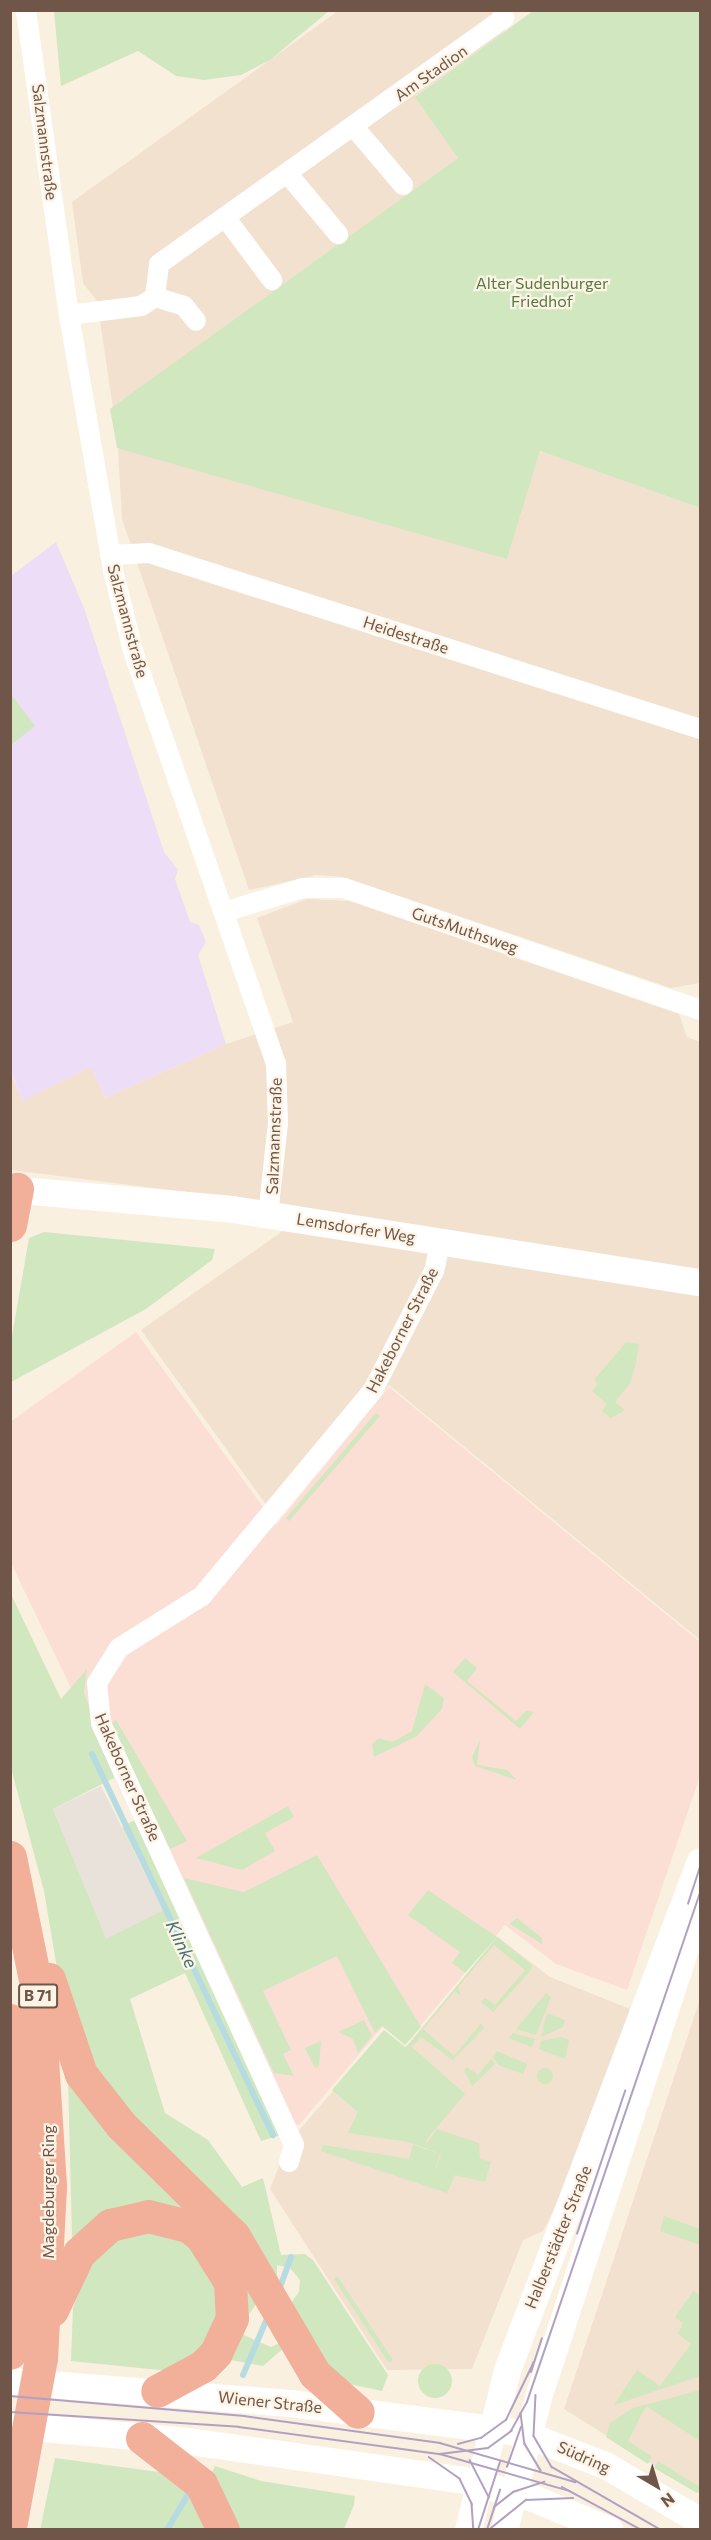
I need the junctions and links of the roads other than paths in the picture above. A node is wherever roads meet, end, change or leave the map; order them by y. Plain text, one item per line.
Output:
1 (26, 10) edge
2 (505, 20) dead end
3 (354, 127) junction
4 (287, 173) junction
5 (403, 185) dead end
6 (225, 217) junction
7 (338, 234) dead end
8 (272, 280) dead end
9 (155, 297) junction
10 (69, 315) junction
11 (195, 321) dead end
12 (110, 555) junction
13 (700, 729) edge
14 (227, 911) junction
15 (700, 1010) edge
16 (14, 1189) edge
17 (268, 1215) junction
18 (10, 1225) edge
19 (441, 1241) junction
20 (700, 1282) edge
21 (700, 1862) edge
22 (14, 1871) edge
23 (700, 1903) edge
24 (684, 1951) edge
25 (10, 2020) edge
26 (289, 2162) dead end
27 (44, 2325) junction
28 (26, 2356) edge
29 (10, 2381) edge
30 (157, 2391) junction
31 (358, 2412) junction
32 (489, 2430) junction
33 (528, 2434) junction
34 (19, 2437) edge
35 (142, 2438) junction
36 (477, 2483) junction
37 (513, 2492) junction
38 (700, 2521) edge
39 (12, 2527) edge
40 (223, 2529) edge
41 (468, 2529) edge
42 (504, 2529) edge
43 (610, 2529) edge

1 - 10 street, Salzmannstraße
2 - 3 street, Am Stadion
3 - 4 street, Am Stadion
3 - 5 street
4 - 6 street, Am Stadion
4 - 7 street
6 - 8 street
6 - 9 street, Am Stadion
9 - 10 street
9 - 11 street
10 - 12 street, Salzmannstraße
12 - 13 street, Heidestraße
12 - 14 street, Salzmannstraße
14 - 15 street, GutsMuthsweg
14 - 17 street, Salzmannstraße
16 - 17 street, Lemsdorfer Weg
16 - 18 highway
17 - 19 street, Lemsdorfer Weg
19 - 20 street, Lemsdorfer Weg
19 - 26 street, Hakeborner Straße
21 - 24 street, Halberstädter Straße
22 - 27 highway, Magdeburger Ring / B 71
22 - 31 highway
23 - 24 street, Halberstädter Straße
24 - 32 street, Halberstädter Straße
24 - 33 street, Halberstädter Straße
25 - 28 highway, Magdeburger Ring / B 71
27 - 28 highway, Magdeburger Ring / B 71
27 - 30 highway
28 - 34 highway, Magdeburger Ring / B 71
29 - 30 street, Wiener Straße
30 - 31 street, Wiener Straße
31 - 32 street, Wiener Straße
32 - 33 street, Wiener Straße
32 - 36 street, Halberstädter Straße
33 - 37 street, Halberstädter Straße
33 - 38 street, Südring
34 - 35 street
34 - 39 highway, Magdeburger Ring / B 71
35 - 36 street
35 - 40 highway
36 - 37 street
36 - 41 street, Halberstädter Straße
37 - 42 street, Halberstädter Straße
37 - 43 street

